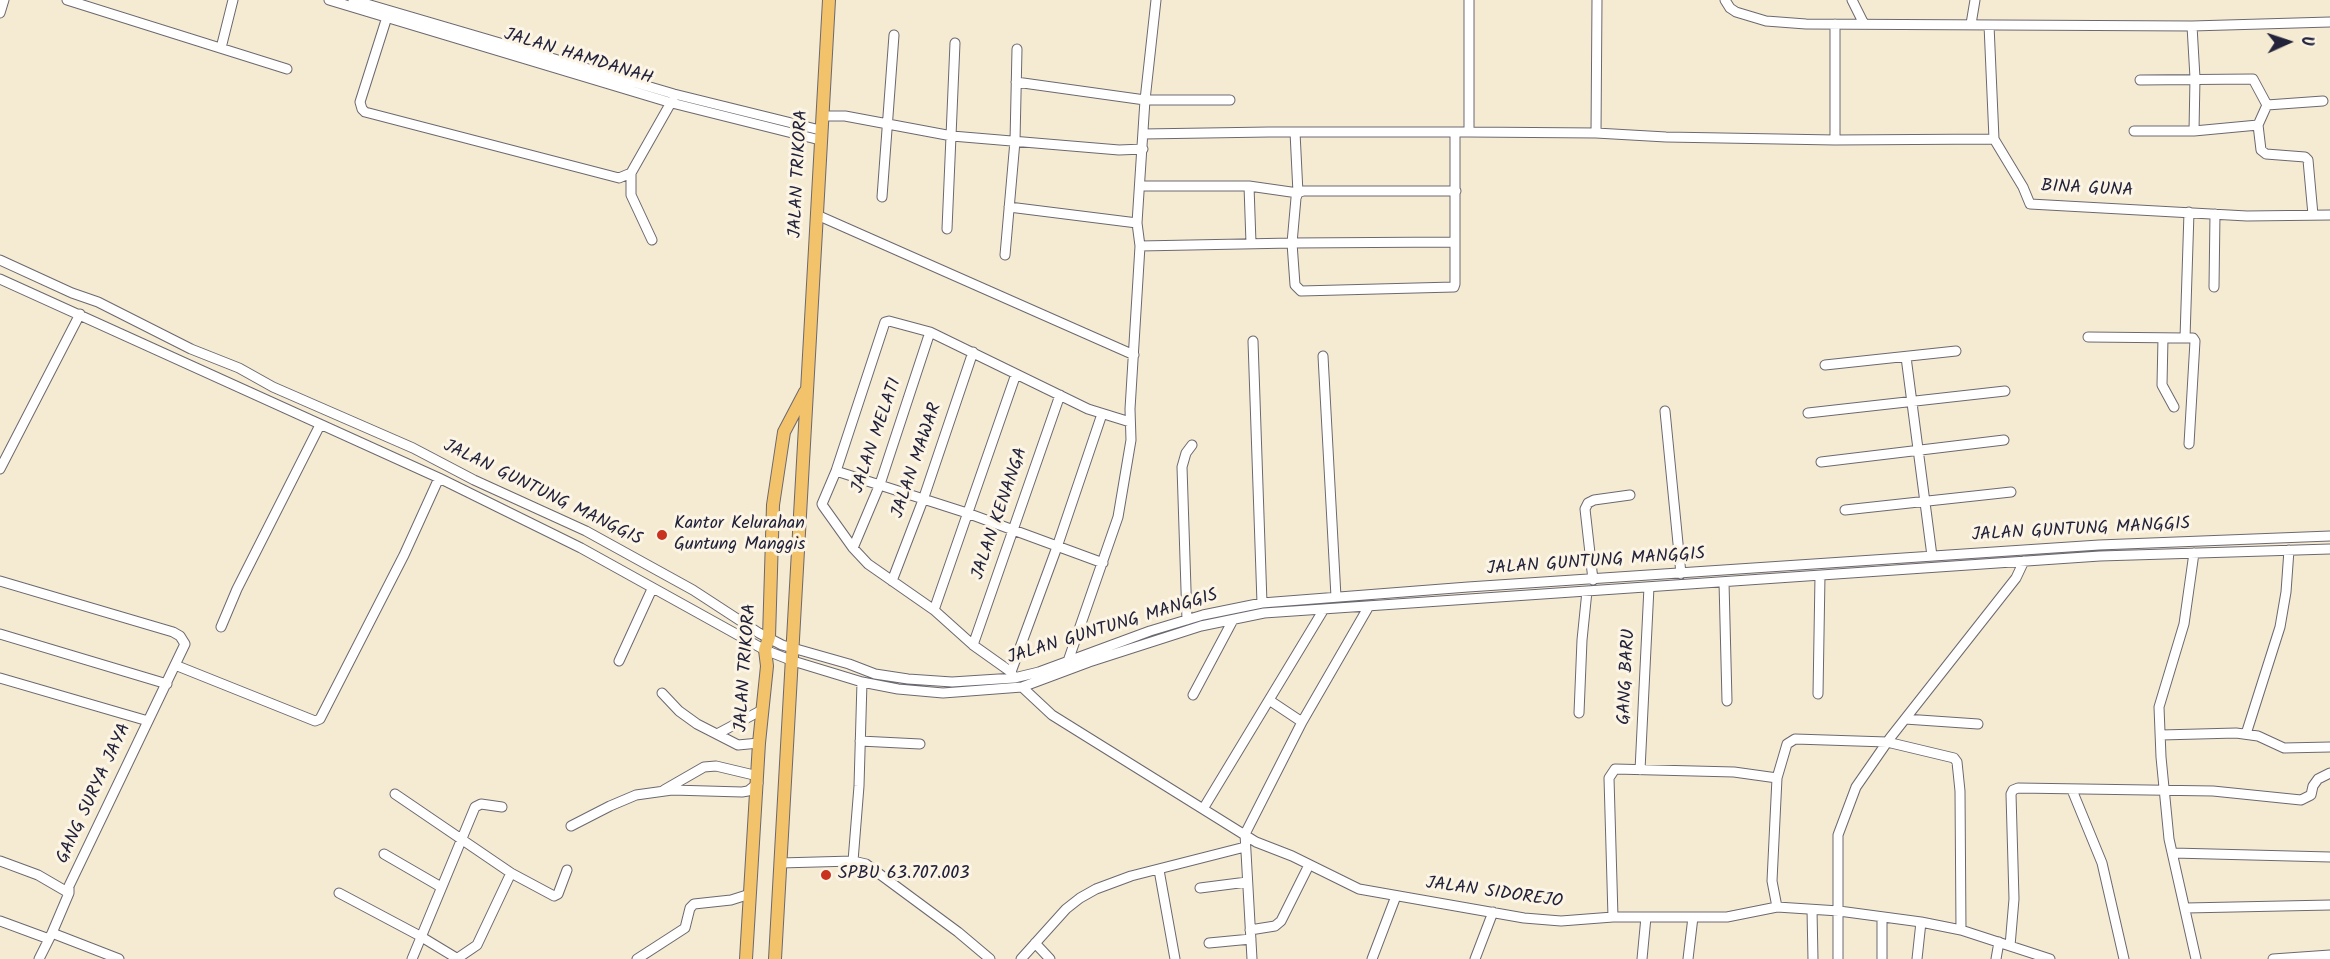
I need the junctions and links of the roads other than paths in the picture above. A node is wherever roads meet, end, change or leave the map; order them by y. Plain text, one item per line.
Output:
1 (4, 0) edge
2 (68, 0) edge
3 (233, 0) edge
4 (329, 0) edge
5 (353, 0) edge
6 (829, 0) edge
7 (1156, 0) edge
8 (1469, 0) edge
9 (1597, 0) edge
10 (1720, 0) edge
11 (1725, 0) edge
12 (1852, 0) edge
13 (1975, 0) edge
14 (0, 13) edge
15 (387, 17) junction
16 (2330, 22) edge
17 (1835, 24) junction
18 (1864, 24) junction
19 (1971, 24) junction
20 (1989, 25) junction
21 (2192, 26) junction
22 (894, 35) dead end
23 (956, 43) dead end
24 (221, 48) junction
25 (1017, 49) dead end
26 (287, 69) dead end
27 (2195, 78) junction
28 (2140, 80) dead end
29 (1016, 82) junction
30 (673, 98) junction
31 (1145, 100) junction
32 (1230, 100) dead end
33 (2323, 101) dead end
34 (2267, 105) junction
35 (822, 116) junction
36 (889, 124) junction
37 (2258, 125) junction
38 (2194, 130) junction
39 (2134, 131) dead end
40 (1295, 132) junction
41 (1455, 132) junction
42 (1469, 132) junction
43 (1596, 133) junction
44 (1143, 134) junction
45 (820, 135) junction
46 (952, 136) junction
47 (1994, 139) junction
48 (1835, 140) junction
49 (1015, 141) junction
50 (1143, 148) junction
51 (631, 173) junction
52 (1140, 186) junction
53 (1249, 186) junction
54 (1456, 191) junction
55 (1298, 193) junction
56 (882, 198) dead end
57 (1009, 207) junction
58 (2189, 212) junction
59 (2215, 214) junction
60 (817, 215) junction
61 (2313, 215) junction
62 (2330, 215) edge
63 (1137, 223) junction
64 (947, 229) dead end
65 (652, 240) dead end
66 (1454, 242) junction
67 (1251, 243) junction
68 (1292, 243) junction
69 (1140, 246) junction
70 (1005, 255) dead end
71 (0, 260) edge
72 (0, 279) edge
73 (2214, 287) dead end
74 (80, 314) junction
75 (930, 333) junction
76 (2088, 337) dead end
77 (2163, 338) junction
78 (2185, 338) junction
79 (1253, 341) dead end
80 (191, 349) junction
81 (1956, 351) dead end
82 (974, 352) junction
83 (1134, 355) junction
84 (1323, 356) dead end
85 (1906, 357) junction
86 (185, 363) junction
87 (1825, 365) dead end
88 (1016, 374) junction
89 (808, 386) junction
90 (2005, 392) dead end
91 (1060, 395) junction
92 (1912, 402) junction
93 (2174, 407) dead end
94 (1665, 411) dead end
95 (1808, 413) dead end
96 (1102, 414) junction
97 (1130, 422) junction
98 (320, 425) junction
99 (784, 432) junction
100 (804, 434) junction
101 (2004, 440) dead end
102 (2189, 444) dead end
103 (1192, 445) dead end
104 (1919, 450) junction
105 (1821, 462) dead end
106 (0, 469) edge
107 (836, 471) junction
108 (439, 478) junction
109 (880, 484) junction
110 (2011, 492) dead end
111 (1630, 495) dead end
112 (923, 500) junction
113 (1926, 501) junction
114 (1845, 510) dead end
115 (967, 513) junction
116 (1013, 530) junction
117 (2330, 536) edge
118 (2266, 538) junction
119 (2099, 545) junction
120 (1057, 547) junction
121 (853, 548) junction
122 (2330, 549) edge
123 (2265, 550) junction
124 (2289, 550) junction
125 (2194, 553) junction
126 (1932, 556) junction
127 (2100, 556) junction
128 (2024, 561) junction
129 (1103, 563) junction
130 (1836, 563) junction
131 (1681, 574) junction
132 (1838, 574) junction
133 (1820, 576) junction
134 (1593, 580) junction
135 (0, 581) edge
136 (892, 581) junction
137 (1724, 582) junction
138 (1485, 586) junction
139 (1649, 587) junction
140 (652, 588) junction
141 (1587, 591) junction
142 (1336, 597) junction
143 (1486, 598) junction
144 (1262, 603) junction
145 (1369, 606) junction
146 (1324, 609) junction
147 (934, 610) junction
148 (1186, 620) junction
149 (1233, 620) junction
150 (221, 627) dead end
151 (0, 634) edge
152 (769, 637) junction
153 (973, 645) junction
154 (792, 646) junction
155 (765, 650) junction
156 (619, 661) dead end
157 (792, 661) junction
158 (1068, 661) junction
159 (175, 665) junction
160 (1065, 672) junction
161 (1012, 675) junction
162 (0, 678) edge
163 (862, 682) junction
164 (167, 684) junction
165 (1022, 687) junction
166 (662, 693) dead end
167 (1818, 694) dead end
168 (1193, 695) dead end
169 (1269, 700) junction
170 (1727, 701) dead end
171 (762, 710) junction
172 (1579, 712) dead end
173 (1905, 719) junction
174 (148, 721) junction
175 (1302, 723) junction
176 (1978, 724) dead end
177 (717, 734) junction
178 (2246, 734) junction
179 (2161, 735) junction
180 (860, 741) junction
181 (1887, 742) junction
182 (759, 743) junction
183 (920, 744) dead end
184 (2330, 747) edge
185 (1640, 770) junction
186 (2330, 773) edge
187 (1777, 778) junction
188 (758, 780) junction
189 (2072, 790) junction
190 (662, 791) junction
191 (2165, 791) junction
192 (395, 794) dead end
193 (502, 807) dead end
194 (1203, 809) junction
195 (571, 826) dead end
196 (1245, 834) junction
197 (461, 839) junction
198 (1245, 847) junction
199 (2173, 853) junction
200 (384, 854) dead end
201 (2330, 857) edge
202 (0, 861) edge
203 (853, 861) junction
204 (780, 862) junction
205 (1309, 865) junction
206 (567, 870) dead end
207 (1159, 870) junction
208 (511, 873) junction
209 (1247, 882) junction
210 (441, 887) junction
211 (1200, 888) dead end
212 (69, 893) junction
213 (339, 893) dead end
214 (750, 894) junction
215 (1396, 896) junction
216 (2330, 904) edge
217 (1777, 907) junction
218 (2186, 908) junction
219 (1812, 910) junction
220 (1839, 911) junction
221 (1493, 912) junction
222 (1613, 917) junction
223 (1646, 917) junction
224 (1693, 918) junction
225 (1882, 918) junction
226 (0, 921) edge
227 (1921, 922) junction
228 (1961, 930) junction
229 (1250, 935) junction
230 (51, 936) junction
231 (420, 936) junction
232 (1999, 942) junction
233 (1035, 943) junction
234 (1209, 943) dead end
235 (2010, 946) junction
236 (2330, 955) edge
237 (458, 958) edge
238 (39, 959) edge
239 (118, 959) edge
240 (412, 959) edge
241 (637, 959) edge
242 (746, 959) edge
243 (775, 959) edge
244 (990, 959) edge
245 (1021, 959) edge
246 (1050, 959) edge
247 (1175, 959) edge
248 (1252, 959) edge
249 (1372, 959) edge
250 (1475, 959) edge
251 (1642, 959) edge
252 (1688, 959) edge
253 (1813, 959) edge
254 (1838, 959) edge
255 (1882, 959) edge
256 (1917, 959) edge
257 (1996, 959) edge
258 (2050, 959) edge
259 (2124, 959) edge
260 (2196, 959) edge
261 (2273, 959) edge

1 - 14 street
2 - 24 street
3 - 24 street
4 - 15 street, JALAN HAMDANAH
5 - 30 street, JALAN HAMDANAH
6 - 35 main road, JALAN TRIKORA
7 - 31 street
8 - 42 street
9 - 43 street
10 - 11 street
11 - 17 street
12 - 18 street
13 - 19 street
15 - 30 street, JALAN HAMDANAH
15 - 51 street
16 - 21 street
17 - 18 street
17 - 48 street
18 - 19 street
19 - 20 street
20 - 21 street
20 - 47 street, BINA GUNA
21 - 27 street
22 - 36 street
23 - 46 street
24 - 26 street
25 - 29 street
27 - 28 street
27 - 34 street
27 - 38 street
29 - 31 street
29 - 49 street
30 - 45 street, JALAN HAMDANAH
30 - 51 street
31 - 32 street
31 - 44 street
33 - 34 street
34 - 37 street
35 - 36 street
35 - 45 main road, JALAN TRIKORA
36 - 46 street
36 - 56 street
37 - 38 street
37 - 61 street
38 - 39 street
40 - 41 street
40 - 44 street
40 - 55 street
41 - 42 street
41 - 54 street
42 - 43 street
43 - 48 street
44 - 50 street
45 - 60 main road, JALAN TRIKORA
46 - 49 street
46 - 64 street
47 - 48 street
47 - 58 street, BINA GUNA
49 - 50 street
49 - 57 street
50 - 52 street
51 - 65 street
52 - 53 street
52 - 63 street
53 - 55 street
53 - 67 street
54 - 55 street
54 - 66 street
55 - 68 street
57 - 63 street
57 - 70 street
58 - 59 street, BINA GUNA
58 - 78 street
59 - 61 street, BINA GUNA
59 - 73 street
60 - 83 street
60 - 89 main road, JALAN TRIKORA
61 - 62 street, BINA GUNA
63 - 69 street
66 - 68 street
66 - 68 street
67 - 68 street
67 - 69 street
69 - 83 street
71 - 80 street, JALAN GUNTUNG MANGGIS
72 - 74 street, JALAN GUNTUNG MANGGIS
74 - 86 street, JALAN GUNTUNG MANGGIS
74 - 106 street
75 - 82 street
75 - 107 street
75 - 109 street, JALAN MELATI
76 - 77 street
77 - 78 street
77 - 93 street
78 - 102 street
79 - 144 street
80 - 86 street
80 - 152 street, JALAN GUNTUNG MANGGIS
81 - 85 street
82 - 88 street
82 - 112 street, JALAN MAWAR
83 - 97 street
84 - 142 street
85 - 87 street
85 - 92 street
86 - 98 street, JALAN GUNTUNG MANGGIS
88 - 91 street
88 - 115 street
89 - 99 main road, JALAN TRIKORA
89 - 100 main road, JALAN TRIKORA
90 - 92 street
91 - 96 street
91 - 116 street, JALAN KENANGA
92 - 95 street
92 - 104 street
94 - 131 street
96 - 97 street
96 - 120 street
97 - 129 street
98 - 108 street, JALAN GUNTUNG MANGGIS
98 - 150 street
99 - 100 main road
99 - 152 main road, JALAN TRIKORA
100 - 154 main road, JALAN TRIKORA
101 - 104 street
103 - 148 street
104 - 105 street
104 - 113 street
107 - 109 street
107 - 121 street
108 - 140 street, JALAN GUNTUNG MANGGIS
108 - 159 street
109 - 112 street
109 - 121 street, JALAN MELATI
110 - 113 street
111 - 134 street
112 - 115 street
112 - 136 street, JALAN MAWAR
113 - 114 street
113 - 126 street
115 - 116 street
115 - 147 street
116 - 120 street
116 - 153 street, JALAN KENANGA
117 - 118 street, JALAN GUNTUNG MANGGIS
118 - 119 street, JALAN GUNTUNG MANGGIS
118 - 123 street
119 - 126 street, JALAN GUNTUNG MANGGIS
119 - 127 street
120 - 129 street
120 - 161 street
121 - 136 street
122 - 124 street, JALAN GUNTUNG MANGGIS
123 - 124 street, JALAN GUNTUNG MANGGIS
123 - 125 street, JALAN GUNTUNG MANGGIS
124 - 178 street
125 - 127 street, JALAN GUNTUNG MANGGIS
125 - 179 street
126 - 130 street, JALAN GUNTUNG MANGGIS
127 - 128 street, JALAN GUNTUNG MANGGIS
128 - 132 street, JALAN GUNTUNG MANGGIS
128 - 173 street
129 - 158 street
130 - 131 street, JALAN GUNTUNG MANGGIS
130 - 132 street
131 - 134 street, JALAN GUNTUNG MANGGIS
132 - 133 street, JALAN GUNTUNG MANGGIS
133 - 137 street, JALAN GUNTUNG MANGGIS
133 - 167 street
134 - 138 street, JALAN GUNTUNG MANGGIS
135 - 159 street, GANG SURYA JAYA
136 - 147 street
137 - 139 street, JALAN GUNTUNG MANGGIS
137 - 170 street
138 - 142 street, JALAN GUNTUNG MANGGIS
138 - 143 street
139 - 141 street, JALAN GUNTUNG MANGGIS
139 - 185 street, GANG BARU
140 - 155 street, JALAN GUNTUNG MANGGIS
140 - 156 street
141 - 143 street, JALAN GUNTUNG MANGGIS
141 - 172 street
142 - 144 street, JALAN GUNTUNG MANGGIS
143 - 145 street, JALAN GUNTUNG MANGGIS
144 - 148 street, JALAN GUNTUNG MANGGIS
145 - 146 street, JALAN GUNTUNG MANGGIS
145 - 175 street
146 - 149 street, JALAN GUNTUNG MANGGIS
146 - 169 street
147 - 153 street
148 - 158 street, JALAN GUNTUNG MANGGIS
149 - 160 street, JALAN GUNTUNG MANGGIS
149 - 168 street
151 - 164 street
152 - 154 street, JALAN GUNTUNG MANGGIS
152 - 155 main road, JALAN TRIKORA
153 - 161 street
154 - 157 main road, JALAN TRIKORA
154 - 161 street, JALAN GUNTUNG MANGGIS
155 - 157 street, JALAN GUNTUNG MANGGIS
155 - 171 main road, JALAN TRIKORA
157 - 163 street, JALAN GUNTUNG MANGGIS
157 - 204 main road, JALAN TRIKORA
158 - 160 street
158 - 161 street, JALAN GUNTUNG MANGGIS
159 - 164 street, GANG SURYA JAYA
160 - 165 street, JALAN GUNTUNG MANGGIS
162 - 174 street
163 - 165 street, JALAN GUNTUNG MANGGIS
163 - 180 street
164 - 174 street, GANG SURYA JAYA
165 - 194 street, JALAN SIDOREJO
166 - 177 street
169 - 175 street
169 - 194 street
171 - 177 street
171 - 182 main road, JALAN TRIKORA
173 - 176 street
173 - 181 street
174 - 212 street, GANG SURYA JAYA
175 - 196 street
177 - 182 street
178 - 179 street
178 - 184 street
179 - 191 street
180 - 183 street
180 - 203 street
181 - 187 street
181 - 220 street
181 - 228 street
182 - 188 main road, JALAN TRIKORA
185 - 187 street
185 - 222 street
186 - 191 street
187 - 217 street
188 - 190 street
188 - 190 street
188 - 214 main road, JALAN TRIKORA
189 - 191 street
189 - 235 street
189 - 259 street
190 - 195 street
191 - 199 street
192 - 197 street
193 - 197 street
194 - 196 street, JALAN SIDOREJO
196 - 198 street
196 - 205 street, JALAN SIDOREJO
197 - 208 street
197 - 210 street
198 - 207 street
198 - 209 street
199 - 201 street
199 - 218 street
200 - 210 street
202 - 212 street
203 - 204 street
203 - 244 street
204 - 243 main road, JALAN TRIKORA
205 - 215 street, JALAN SIDOREJO
205 - 229 street
206 - 208 street
207 - 233 street
207 - 247 street
208 - 237 street
209 - 211 street
209 - 229 street
210 - 231 street
212 - 230 street, GANG SURYA JAYA
213 - 231 street
214 - 241 street
214 - 242 main road, JALAN TRIKORA
215 - 221 street, JALAN SIDOREJO
215 - 249 street
216 - 218 street
217 - 219 street, JALAN SIDOREJO
217 - 224 street, JALAN SIDOREJO
218 - 260 street
219 - 220 street, JALAN SIDOREJO
219 - 253 street
220 - 225 street, JALAN SIDOREJO
220 - 254 street
221 - 222 street, JALAN SIDOREJO
221 - 250 street
222 - 223 street, JALAN SIDOREJO
223 - 224 street, JALAN SIDOREJO
223 - 251 street
224 - 252 street
225 - 227 street, JALAN SIDOREJO
225 - 255 street
226 - 230 street
227 - 228 street, JALAN SIDOREJO
227 - 256 street
228 - 232 street, JALAN SIDOREJO
229 - 234 street
229 - 248 street
230 - 238 street, GANG SURYA JAYA
230 - 239 street
231 - 237 street
231 - 240 street
232 - 235 street, JALAN SIDOREJO
232 - 257 street
233 - 245 street
233 - 246 street
235 - 258 street, JALAN SIDOREJO
236 - 261 street

